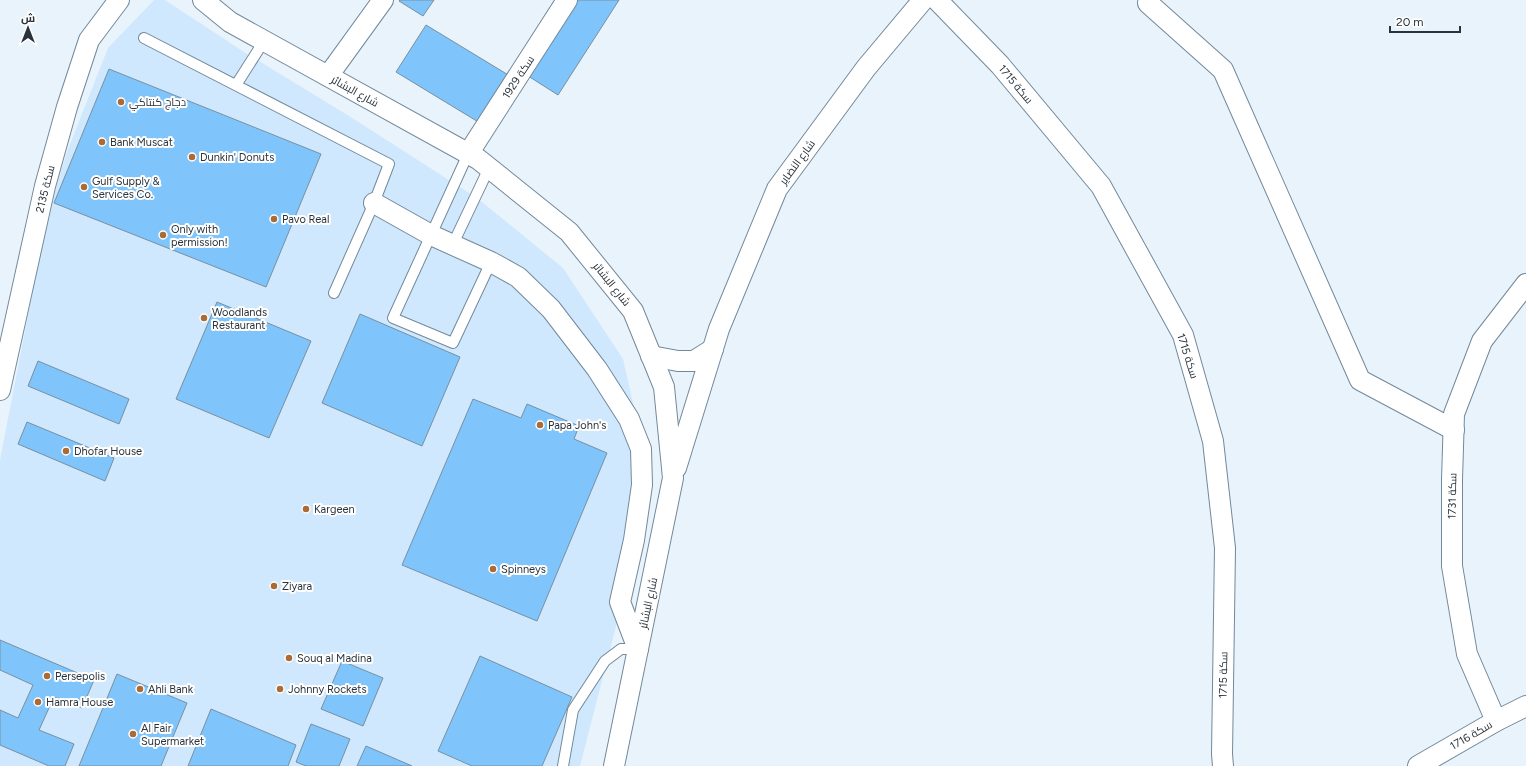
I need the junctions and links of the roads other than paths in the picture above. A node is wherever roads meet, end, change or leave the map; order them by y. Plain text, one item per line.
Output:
1 (119, 0) edge
2 (202, 0) edge
3 (383, 0) edge
4 (567, 0) edge
5 (923, 0) edge
6 (937, 0) edge
7 (1148, 3) dead end
8 (144, 38) dead end
9 (264, 41) junction
10 (328, 76) junction
11 (236, 85) junction
12 (468, 154) junction
13 (489, 168) junction
14 (374, 203) junction
15 (431, 235) junction
16 (453, 244) junction
17 (491, 262) junction
18 (1526, 284) edge
19 (334, 293) dead end
20 (713, 349) junction
21 (651, 356) junction
22 (0, 390) edge
23 (1454, 430) junction
24 (673, 478) junction
25 (638, 649) junction
26 (1526, 706) edge
27 (1496, 721) junction
28 (563, 766) edge
29 (614, 766) edge
30 (1223, 766) edge
31 (1418, 766) edge

1 - 22 street, سكة 2135
2 - 9 street, شارع البشائر
3 - 10 street
4 - 12 street, سكة 1929
5 - 20 street, شارع النضاير
6 - 30 street, سكة 1715
7 - 23 street
8 - 11 lane
9 - 10 street, شارع البشائر
9 - 11 lane
10 - 12 street, شارع البشائر
11 - 14 lane
12 - 13 street, شارع البشائر
12 - 15 lane
13 - 16 lane
13 - 21 street, شارع البشائر
14 - 15 street
14 - 19 lane
15 - 16 street
15 - 17 lane
16 - 17 street
17 - 25 street
18 - 23 street, سكة 1731
20 - 21 street
20 - 24 street, شارع النضاير
21 - 24 street, شارع البشائر
23 - 27 street, سكة 1731
24 - 25 street, شارع البشائر
25 - 28 lane
25 - 29 street, شارع البشائر
26 - 27 street, سكة 1716
27 - 31 street, سكة 1716

